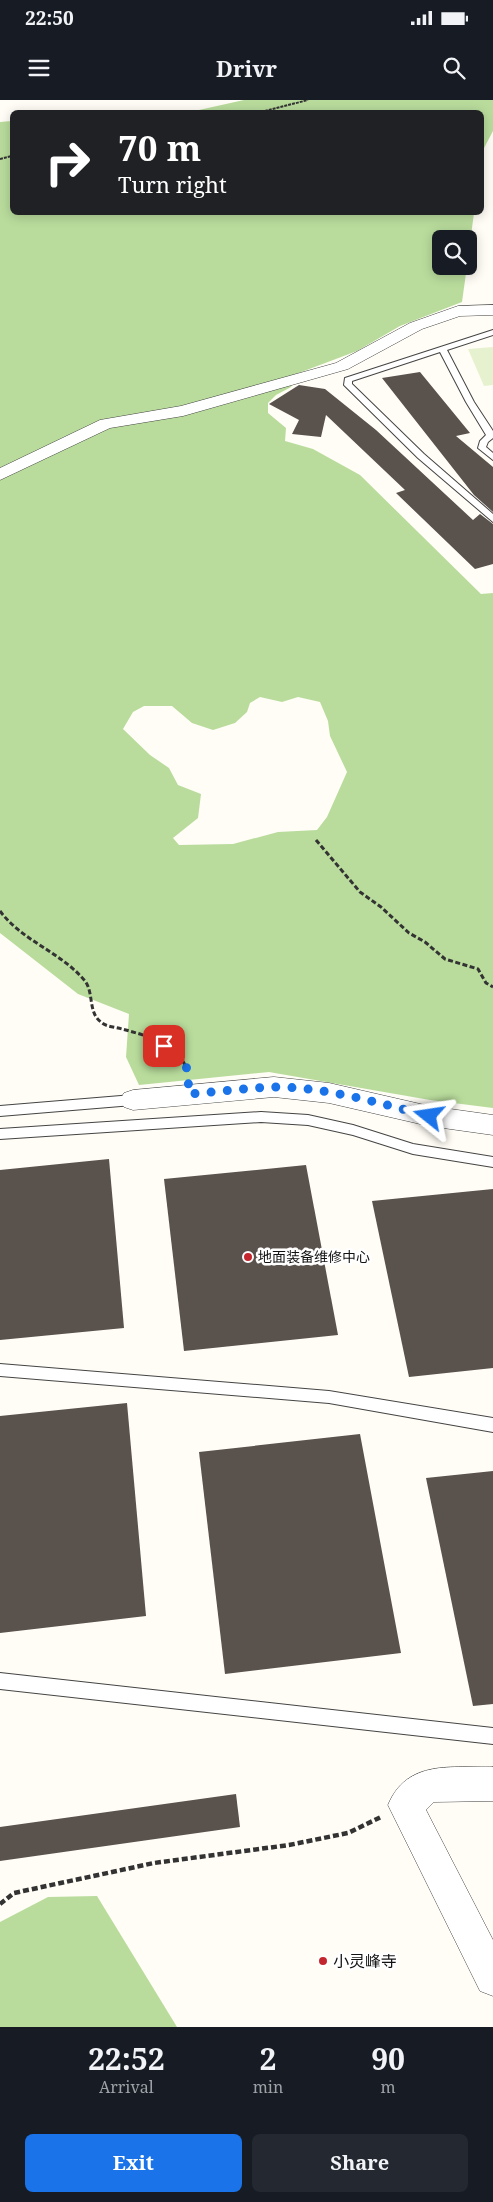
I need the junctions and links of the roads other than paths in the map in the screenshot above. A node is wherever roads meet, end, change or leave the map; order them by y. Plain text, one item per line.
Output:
1 (493, 310) edge
2 (493, 332) edge
3 (442, 348) junction
4 (493, 457) edge
5 (0, 475) edge
6 (493, 519) edge
7 (132, 1100) joint
8 (0, 1111) edge
9 (493, 1125) edge
10 (0, 1134) edge
11 (493, 1162) edge
12 (0, 1370) edge
13 (493, 1425) edge
14 (0, 1681) edge
15 (493, 1736) edge
16 (493, 1784) edge
17 (493, 1978) edge

1 - 5 street
2 - 3 lane
3 - 4 lane
3 - 6 lane
7 - 8 lane
7 - 9 street
10 - 11 lane
12 - 13 lane
14 - 15 lane
16 - 17 street

